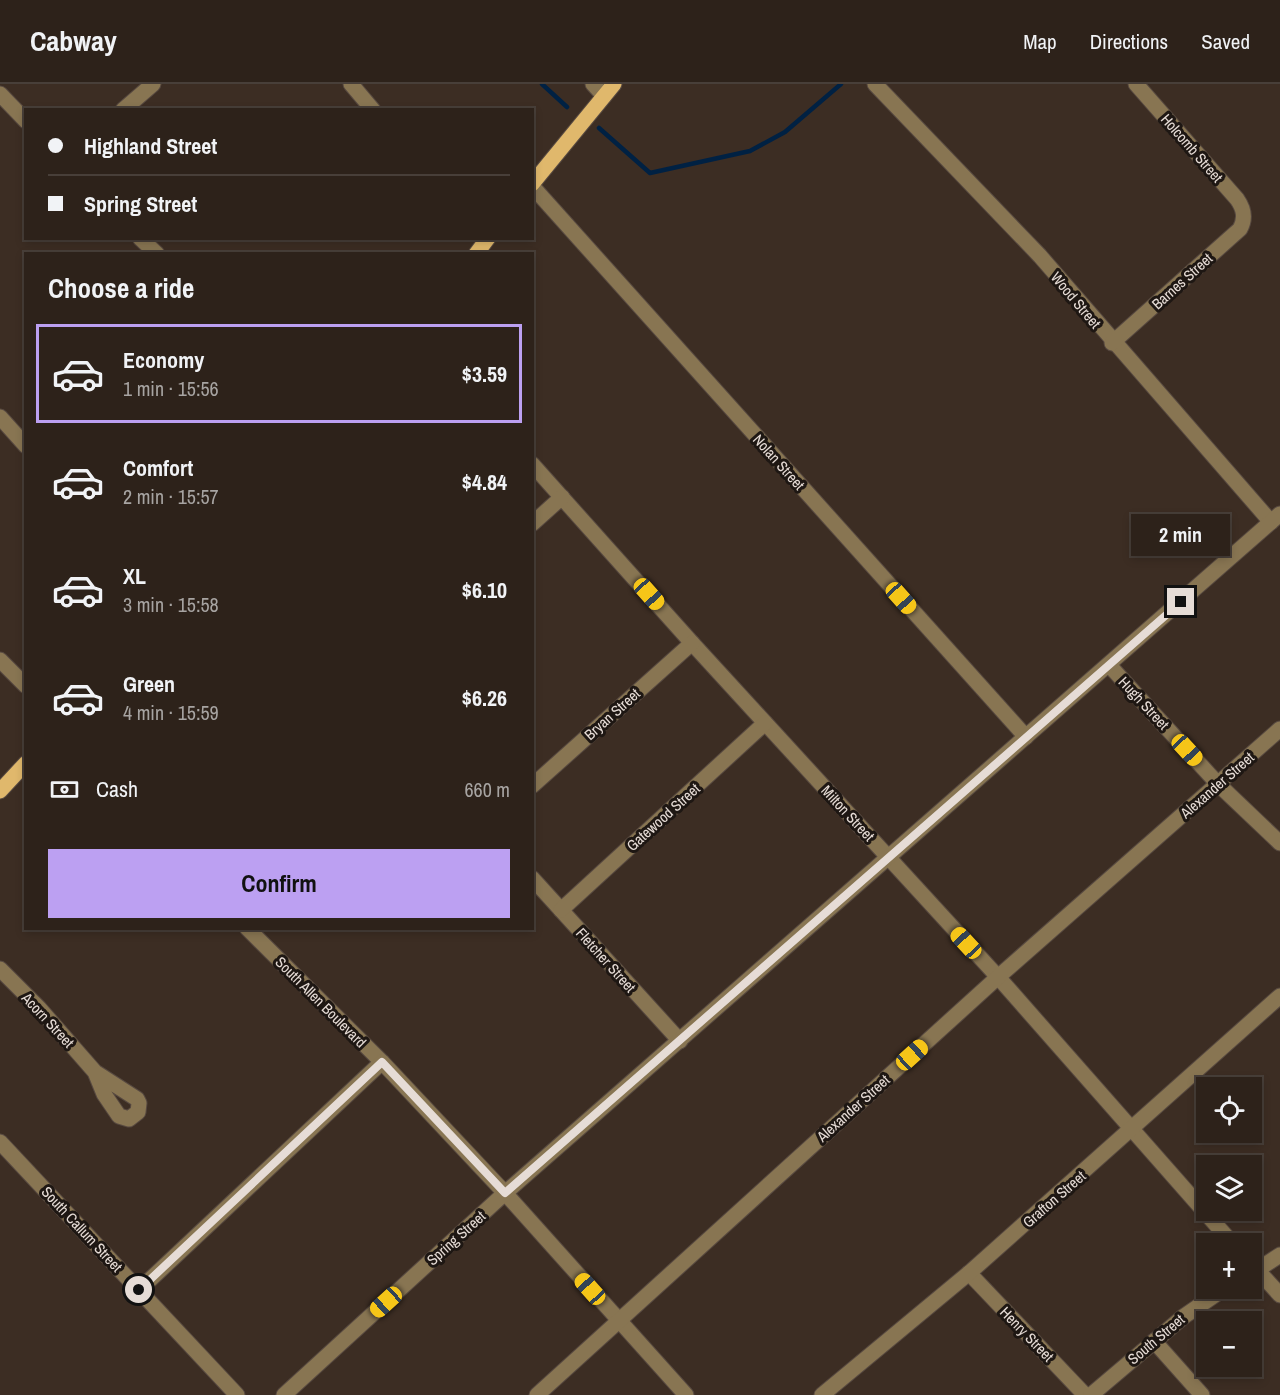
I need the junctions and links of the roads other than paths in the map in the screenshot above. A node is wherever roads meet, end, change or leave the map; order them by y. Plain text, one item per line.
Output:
1 (153, 84) edge
2 (351, 84) edge
3 (593, 84) edge
4 (875, 84) edge
5 (1136, 84) edge
6 (609, 90) edge
7 (0, 94) edge
8 (125, 108) edge
9 (372, 108) edge
10 (24, 119) edge
11 (534, 183) edge
12 (534, 187) edge
13 (1244, 214) joint
14 (142, 240) edge
15 (155, 252) edge
16 (1112, 343) junction
17 (0, 417) edge
18 (24, 444) edge
19 (534, 466) edge
20 (562, 497) junction
21 (1275, 518) edge
22 (534, 522) edge
23 (692, 643) junction
24 (0, 660) edge
25 (1109, 665) junction
26 (24, 684) edge
27 (765, 723) junction
28 (1280, 729) edge
29 (1026, 737) junction
30 (24, 765) edge
31 (534, 784) edge
32 (1218, 784) junction
33 (0, 791) edge
34 (1280, 843) edge
35 (888, 857) junction
36 (534, 880) edge
37 (561, 910) junction
38 (249, 930) edge
39 (0, 969) edge
40 (998, 977) junction
41 (1280, 996) edge
42 (680, 1041) junction
43 (382, 1062) junction
44 (95, 1072) dead end
45 (1132, 1130) junction
46 (0, 1142) edge
47 (505, 1193) junction
48 (1223, 1233) edge
49 (1280, 1255) edge
50 (1262, 1264) edge
51 (969, 1273) junction
52 (1262, 1278) edge
53 (139, 1290) junction
54 (1280, 1295) edge
55 (1208, 1299) edge
56 (618, 1321) junction
57 (1154, 1341) junction
58 (237, 1395) edge
59 (284, 1395) edge
60 (537, 1395) edge
61 (686, 1395) edge
62 (822, 1395) edge
63 (1085, 1395) edge
64 (1090, 1395) edge
65 (1202, 1395) edge

1 - 8 street
2 - 9 street
3 - 6 street
4 - 16 street, Wood Street
5 - 13 street, Holcomb Street
6 - 11 main road
7 - 10 street
12 - 29 street, Nolan Street
13 - 16 street, Barnes Street
14 - 15 street
16 - 21 street, Wood Street
17 - 18 street
19 - 20 street, Milton Street
20 - 22 street
20 - 23 street, Milton Street
21 - 25 street, Spring Street
23 - 27 street, Milton Street
23 - 31 street, Bryan Street
24 - 26 street
25 - 29 street, Spring Street
25 - 32 street, Hugh Street
27 - 35 street, Milton Street
27 - 37 street, Gatewood Street
28 - 32 street, Alexander Street
29 - 35 street, Spring Street
30 - 33 main road
32 - 34 street, Hugh Street
32 - 40 street, Alexander Street
35 - 40 street, Milton Street
35 - 42 street, Spring Street
36 - 37 street, Fletcher Street
37 - 42 street, Fletcher Street
38 - 43 street, South Allen Boulevard
39 - 44 street, Acorn Street
40 - 45 street, Milton Street
40 - 56 street, Alexander Street
41 - 45 street, Grafton Street
42 - 47 street, Spring Street
43 - 47 street, South Allen Boulevard
43 - 53 street
45 - 48 street, Milton Street
45 - 51 street, Grafton Street
46 - 53 street, South Callum Street
47 - 56 street, South Allen Boulevard
47 - 59 street, Spring Street
49 - 50 street
51 - 62 street, Grafton Street
51 - 63 street, Henry Street
52 - 54 street
53 - 58 street, South Callum Street
55 - 57 street, South Street
56 - 60 street, Alexander Street
56 - 61 street, South Allen Boulevard
57 - 64 street, South Street
57 - 65 street

